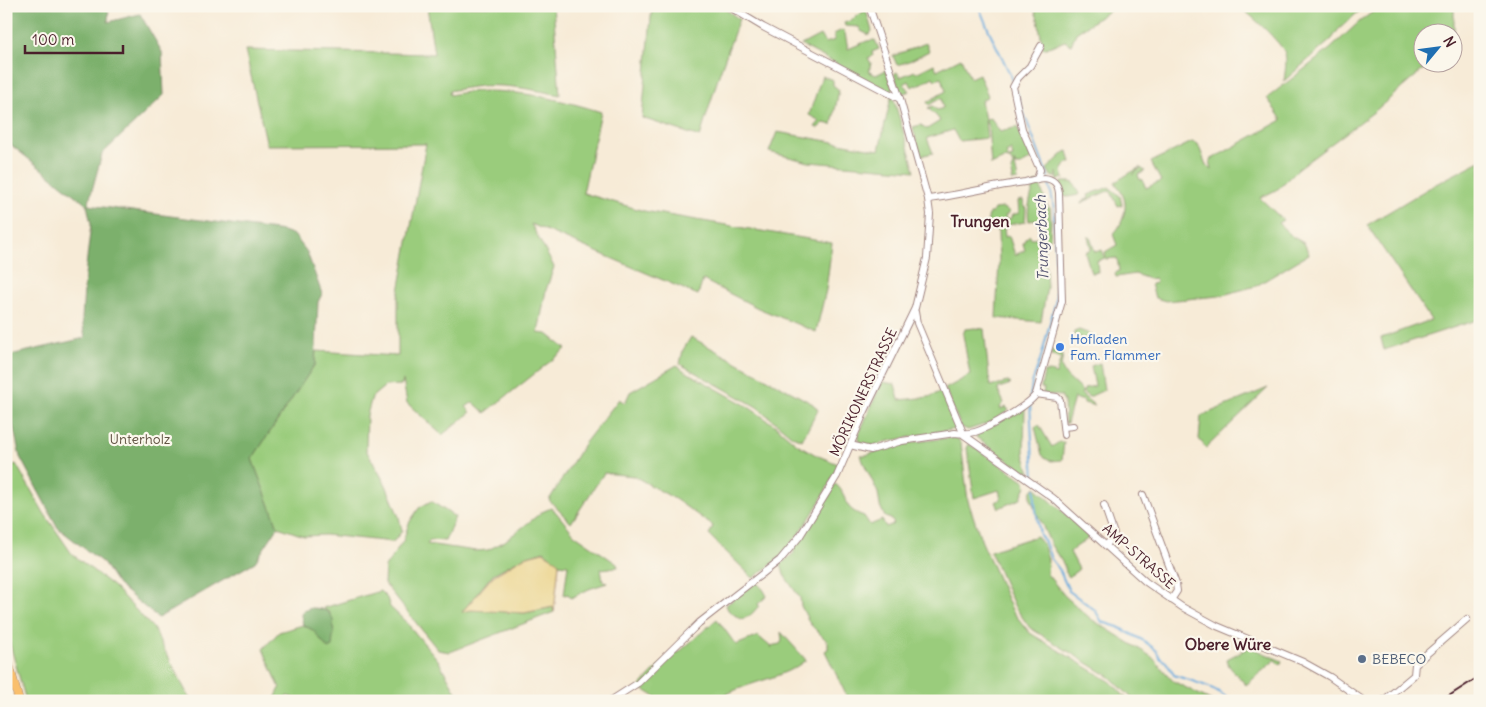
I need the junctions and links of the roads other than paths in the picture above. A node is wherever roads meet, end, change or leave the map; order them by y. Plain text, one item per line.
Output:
1 (728, 6) edge
2 (869, 6) edge
3 (1041, 46) dead end
4 (900, 99) junction
5 (1040, 178) junction
6 (928, 199) junction
7 (915, 308) junction
8 (1035, 396) junction
9 (1074, 426) dead end
10 (1064, 427) junction
11 (964, 434) junction
12 (1064, 435) dead end
13 (850, 445) junction
14 (1143, 495) dead end
15 (1104, 505) dead end
16 (1106, 545) junction
17 (1171, 600) junction
18 (1467, 619) dead end
19 (6, 652) edge
20 (19, 701) edge
21 (610, 701) edge
22 (1364, 701) edge
23 (1383, 701) edge

1 - 4 street
2 - 4 street, MÖRIKONERSTRASSE
3 - 5 street
4 - 6 street, MÖRIKONERSTRASSE
5 - 6 street
5 - 8 street
6 - 7 street, MÖRIKONERSTRASSE
7 - 11 street
7 - 13 street, MÖRIKONERSTRASSE
8 - 10 street
8 - 11 street
9 - 10 street
10 - 12 street
11 - 13 street
11 - 16 street, AMP-STRASSE
13 - 21 street, MÖRIKONERSTRASSE
14 - 17 street
15 - 16 street
16 - 17 street, AMP-STRASSE
17 - 22 street, AMP-STRASSE
18 - 23 street
19 - 20 main road

